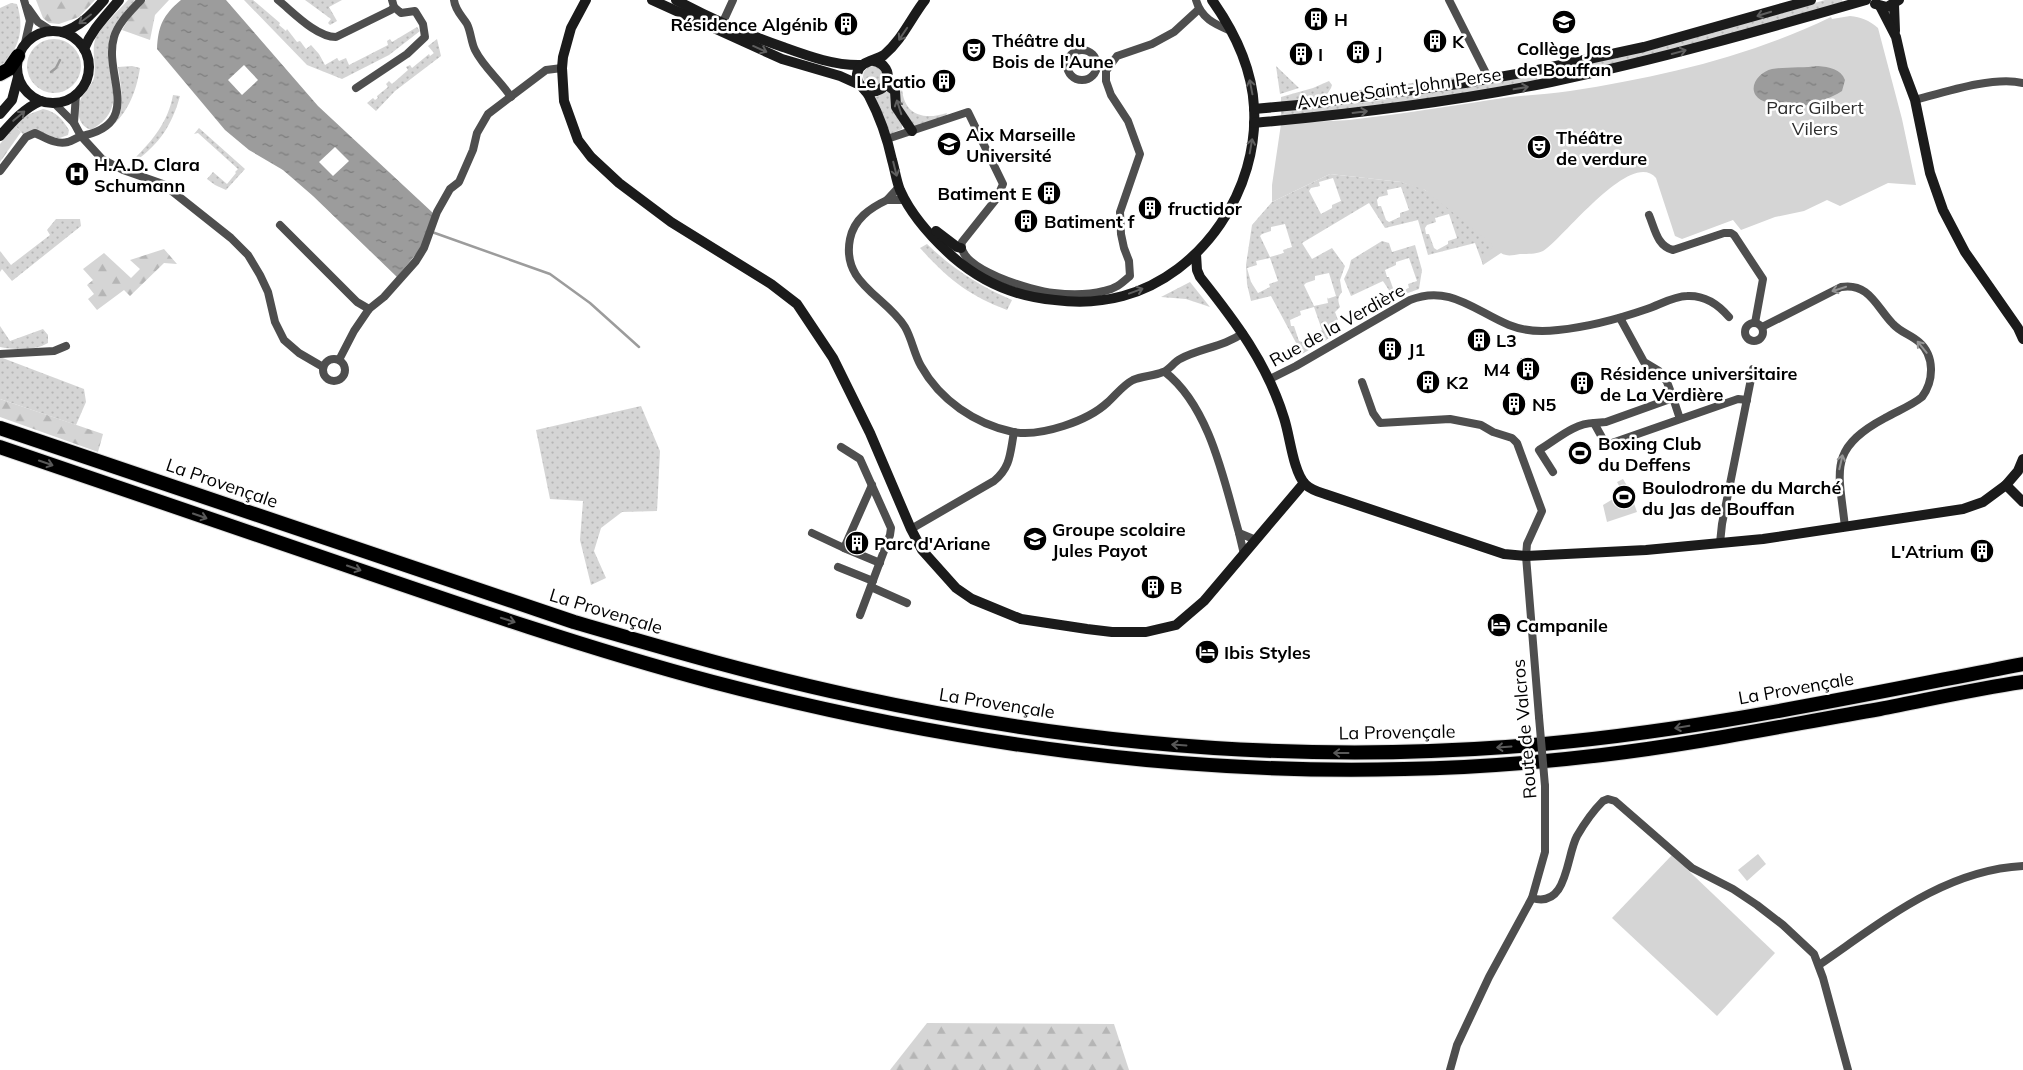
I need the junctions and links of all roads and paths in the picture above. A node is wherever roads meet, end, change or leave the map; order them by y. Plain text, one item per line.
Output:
1 (104, 0) edge
2 (119, 0) edge
3 (140, 0) edge
4 (278, 0) edge
5 (454, 0) edge
6 (586, 0) edge
7 (652, 0) edge
8 (676, 0) edge
9 (733, 0) edge
10 (925, 0) edge
11 (1196, 0) edge
12 (1212, 0) edge
13 (1449, 0) edge
14 (1810, 0) edge
15 (1868, 0) edge
16 (25, 2) edge
17 (1897, 2) edge
18 (393, 3) edge
19 (1880, 6) junction
20 (1198, 10) junction
21 (722, 24) junction
22 (57, 31) junction
23 (1231, 31) junction
24 (1896, 37) junction
25 (25, 43) junction
26 (84, 49) junction
27 (18, 56) junction
28 (874, 61) junction
29 (862, 66) junction
30 (562, 68) junction
31 (1097, 68) junction
32 (1106, 71) junction
33 (0, 74) edge
34 (18, 77) junction
35 (1488, 79) junction
36 (2023, 83) edge
37 (886, 85) junction
38 (356, 88) dead end
39 (863, 88) junction
40 (76, 94) junction
41 (511, 97) junction
42 (1915, 100) junction
43 (41, 101) junction
44 (54, 103) junction
45 (1254, 109) junction
46 (0, 114) edge
47 (74, 123) junction
48 (1254, 123) junction
49 (912, 131) junction
50 (0, 136) edge
51 (81, 136) junction
52 (887, 139) junction
53 (0, 171) edge
54 (899, 188) junction
55 (888, 200) junction
56 (908, 204) junction
57 (1650, 215) dead end
58 (280, 225) dead end
59 (961, 245) junction
60 (1196, 254) junction
61 (1182, 265) junction
62 (1200, 277) junction
63 (369, 309) junction
64 (1729, 317) dead end
65 (1620, 318) junction
66 (2021, 325) edge
67 (1243, 333) junction
68 (2023, 339) edge
69 (66, 346) dead end
70 (0, 354) edge
71 (339, 360) junction
72 (323, 367) junction
73 (1753, 369) dead end
74 (1165, 372) junction
75 (1270, 379) junction
76 (1362, 382) dead end
77 (1673, 398) junction
78 (1747, 400) junction
79 (1680, 419) junction
80 (1594, 423) junction
81 (0, 428) edge
82 (1014, 432) junction
83 (0, 447) edge
84 (841, 447) dead end
85 (2023, 459) edge
86 (1553, 472) dead end
87 (1304, 483) junction
88 (872, 485) junction
89 (2006, 486) junction
90 (2023, 502) edge
91 (1845, 527) junction
92 (911, 529) junction
93 (812, 533) dead end
94 (1239, 533) junction
95 (1256, 540) junction
96 (1720, 543) junction
97 (844, 548) junction
98 (1244, 554) junction
99 (1526, 556) junction
100 (880, 562) junction
101 (838, 567) dead end
102 (872, 584) junction
103 (907, 603) dead end
104 (860, 615) dead end
105 (2023, 656) edge
106 (2023, 664) edge
107 (2023, 682) edge
108 (1718, 721) junction
109 (2023, 866) edge
110 (1532, 898) junction
111 (1819, 964) junction
112 (1450, 1070) edge
113 (1848, 1070) edge

1 -> 22 main road
2 - 26 main road
3 - 51 street
4 - 18 street
5 - 41 street
6 - 30 main road
7 -> 39 main road
8 - 21 main road
9 - 21 street
10 -> 28 main road
11 - 20 street
12 - 23 main road
13 - 35 street
14 -> 35 main road, Avenue Saint-John Perse
15 - 19 main road
48 -> 15 main road, Avenue Saint-John Perse
16 - 22 street
16 - 25 street
17 - 19 main road
17 - 24 main road
18 - 38 street
19 - 24 main road
20 - 23 street
20 - 32 street
21 - 29 main road
22 - 25 main road
22 - 26 main road
45 -> 23 main road
24 - 42 main road
25 - 27 main road
26 - 40 main road
27 - 33 highway
27 - 34 main road
28 - 29 main road
28 - 37 main road
29 - 39 main road
30 - 41 street
30 - 92 main road
31 - 31 street
31 - 32 street
32 - 59 street
34 - 43 main road
34 - 46 main road
35 - 45 main road, Avenue Saint-John Perse
36 - 42 street
37 - 39 main road
49 -> 37 main road
39 - 52 main road
40 - 44 main road
40 - 47 street
41 - 63 street
42 - 66 main road
43 - 44 main road
50 -> 43 main road
44 - 47 street
45 - 48 main road
47 - 51 street
60 -> 48 main road
49 - 52 street
49 - 59 street
51 - 53 street
51 - 72 street
52 -> 54 main road
54 - 55 street
54 - 56 main road
55 - 56 street
55 - 82 street
56 - 59 main road
56 -> 61 main road
91 -> 57 street
58 - 63 street
60 - 61 main road
60 - 62 main road
61 - 62 main road
62 - 67 main road
63 - 71 street
64 - 65 street, Rue de la Verdière
65 - 75 street, Rue de la Verdière
65 - 77 street
66 - 68 main road
67 - 74 street
67 - 75 main road
69 - 70 street
71 - 72 street
71 - 72 street
73 - 78 street
74 - 82 street
74 - 94 street
75 - 87 main road
76 - 99 street, Route de Valcros
77 - 79 street
77 - 80 street
78 - 79 street
78 - 96 street
79 - 80 street
80 - 86 street
108 -> 81 highway, La Provençale
82 - 92 street
83 -> 107 highway, La Provençale
84 - 88 street
85 - 89 main road
87 - 95 main road
87 - 99 main road
88 - 97 street
88 - 100 street
89 - 90 main road
89 - 91 main road
91 - 96 main road
92 - 98 main road
93 - 97 street
94 - 95 street
94 - 98 street
95 - 98 main road
96 - 99 main road
97 - 100 street
99 - 110 street, Route de Valcros, bridge
100 - 102 street
101 - 102 street
102 - 103 street
102 - 104 street
105 - 108 highway
106 - 108 highway, La Provençale
109 - 111 street
110 - 111 street
110 - 112 street, Route de Valcros
111 - 113 street

